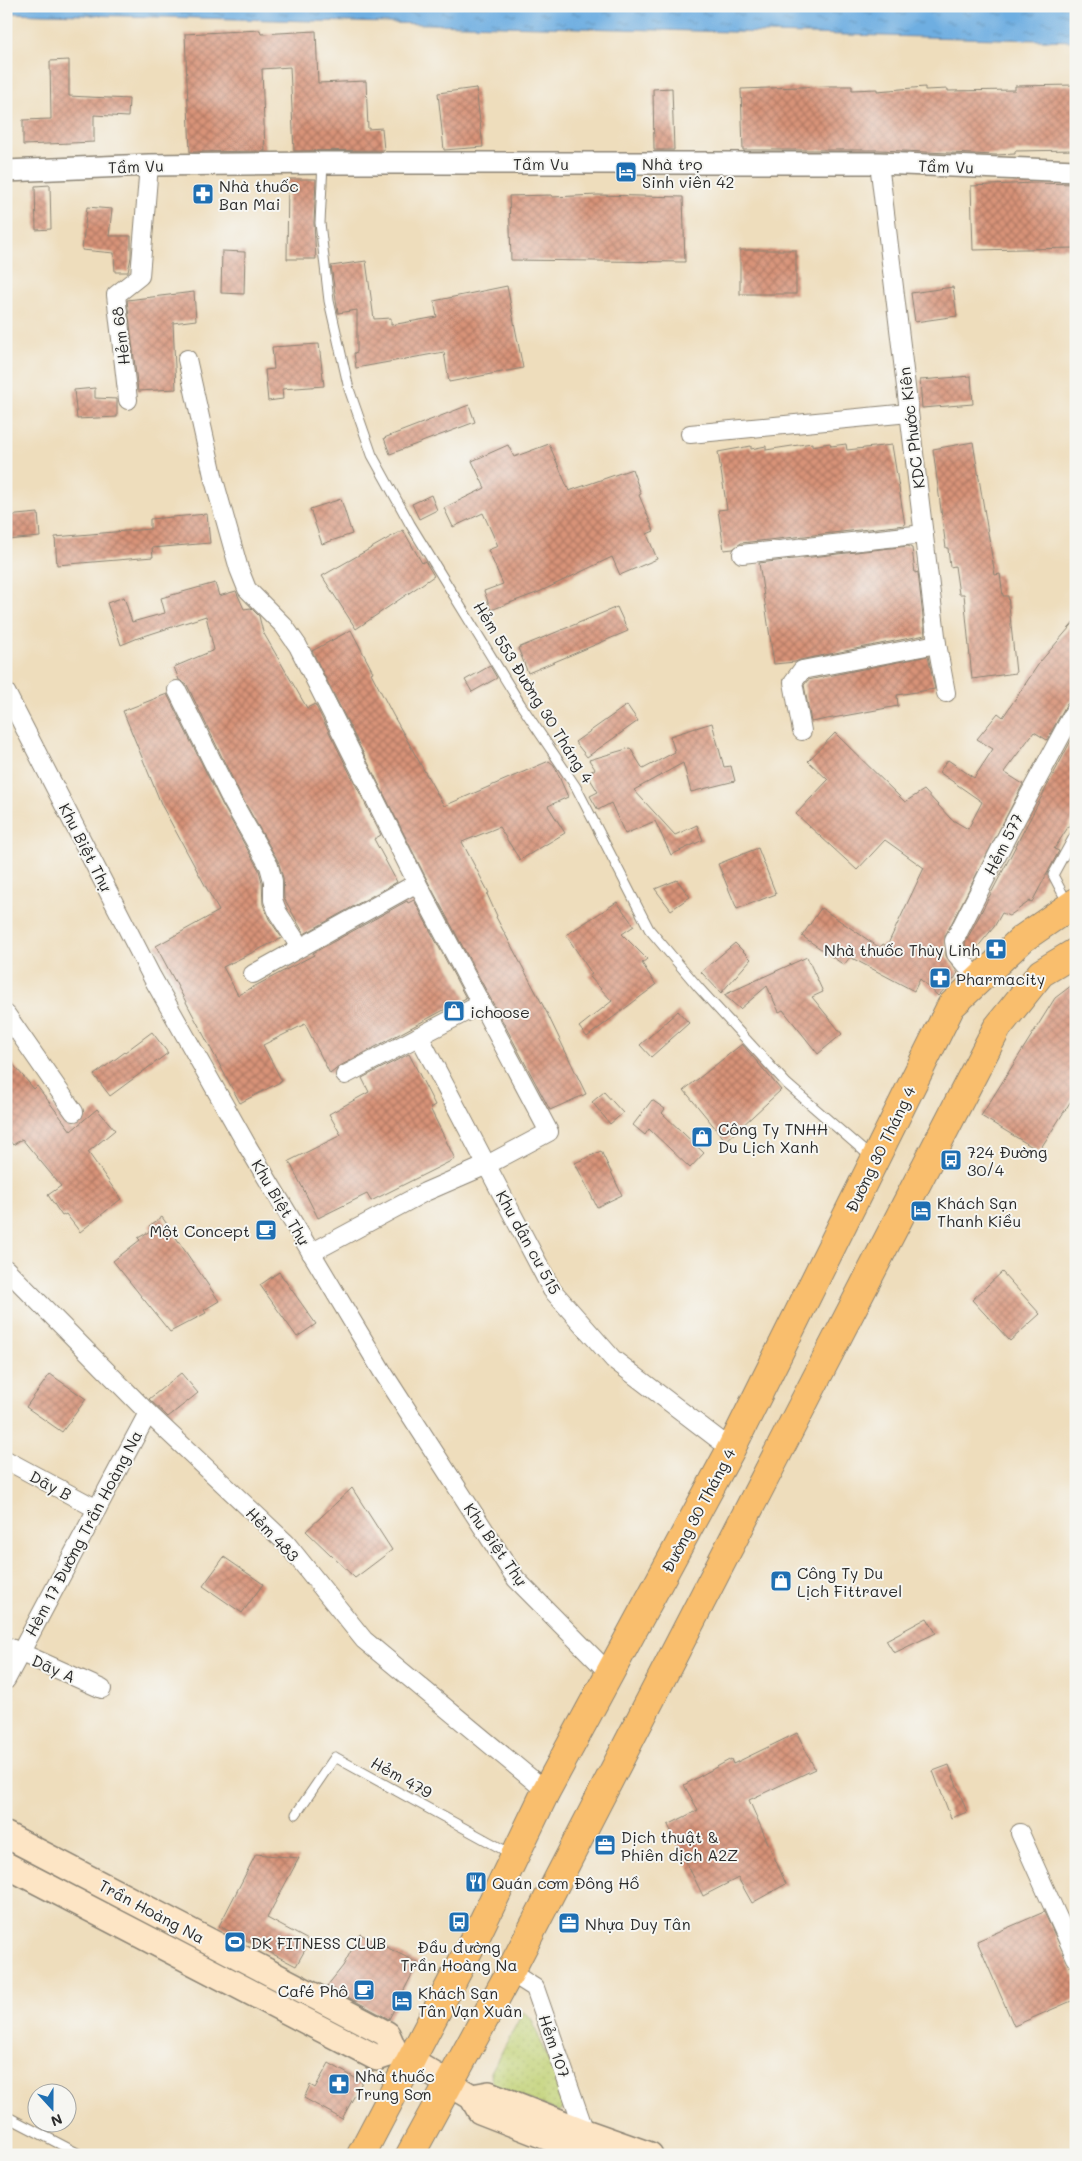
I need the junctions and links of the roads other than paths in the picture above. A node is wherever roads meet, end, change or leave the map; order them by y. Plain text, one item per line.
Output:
1 (323, 162) junction
2 (879, 163) junction
3 (149, 165) junction
4 (6, 171) edge
5 (1076, 171) edge
6 (187, 360) dead end
7 (128, 400) dead end
8 (909, 413) junction
9 (690, 434) dead end
10 (924, 534) junction
11 (742, 554) dead end
12 (938, 644) junction
13 (177, 690) dead end
14 (946, 692) dead end
15 (9, 702) edge
16 (1076, 708) edge
17 (802, 731) dead end
18 (1076, 833) edge
19 (417, 883) junction
20 (1073, 904) edge
21 (300, 948) junction
22 (1076, 952) edge
23 (253, 974) dead end
24 (978, 978) junction
25 (481, 1004) junction
26 (6, 1014) edge
27 (419, 1036) junction
28 (345, 1075) dead end
29 (74, 1112) dead end
30 (874, 1160) junction
31 (486, 1165) junction
32 (311, 1252) junction
33 (6, 1269) edge
34 (148, 1413) junction
35 (731, 1449) junction
36 (6, 1460) edge
37 (96, 1509) junction
38 (13, 1650) edge
39 (611, 1675) junction
40 (6, 1680) edge
41 (102, 1690) dead end
42 (546, 1791) junction
43 (296, 1814) dead end
44 (1020, 1833) dead end
45 (6, 1834) edge
46 (515, 1856) junction
47 (6, 1864) edge
48 (1076, 1958) edge
49 (510, 1972) junction
50 (402, 2056) junction
51 (447, 2084) junction
52 (6, 2116) edge
53 (588, 2149) edge
54 (81, 2155) edge
55 (361, 2155) edge
56 (410, 2155) edge
57 (650, 2155) edge

1 - 2 street, Tầm Vu
1 - 3 street, Tầm Vu
1 - 30 lane, Hẻm 553 Đường 30 Tháng 4
2 - 5 street, Tầm Vu
2 - 8 street, KDC Phước Kiên
3 - 4 street, Tầm Vu
3 - 7 street, Hẻm 68
6 - 19 street
8 - 9 street
8 - 10 street, KDC Phước Kiên
10 - 11 street
10 - 12 street, KDC Phước Kiên
12 - 14 street, KDC Phước Kiên
12 - 17 street
13 - 21 street
15 - 32 street, Khu Biệt Thự
16 - 24 street, Hẻm 577
18 - 20 lane
19 - 21 street
19 - 25 street
20 - 24 main road, Đường 30 Tháng 4
21 - 23 street
22 - 49 main road
24 - 30 main road, Đường 30 Tháng 4
25 - 27 street
25 - 31 street
26 - 29 street
27 - 28 street
27 - 31 street, Khu dân cư 515
30 - 35 main road, Đường 30 Tháng 4
31 - 32 street
31 - 35 street, Khu dân cư 515
32 - 39 street, Khu Biệt Thự
33 - 34 street, Hẻm 483
34 - 37 street, Hèm 17 Đường Trần Hoàng Na
34 - 42 street, Hẻm 483
35 - 39 main road, Đường 30 Tháng 4
36 - 37 street, Dãy B
37 - 38 street, Hèm 17 Đường Trần Hoàng Na
38 - 40 street, Hèm 17 Đường Trần Hoàng Na
38 - 41 street, Dãy A
39 - 42 main road, Đường 30 Tháng 4
42 - 46 main road, Đường 30 Tháng 4
43 - 46 lane, Hẻm 479
44 - 48 street
45 - 50 main road, Trần Hoàng Na
46 - 50 main road, Đường 30 Tháng 4
47 - 50 main road, Trần Hoàng Na
49 - 51 main road
49 - 53 street, Hẻm 107
50 - 51 main road, Trần Hoàng Na
50 - 55 main road, Đường 30 Tháng 4
51 - 53 main road, Trần Hoàng Na
51 - 56 main road
52 - 54 lane
53 - 57 main road, Trần Hoàng Na

